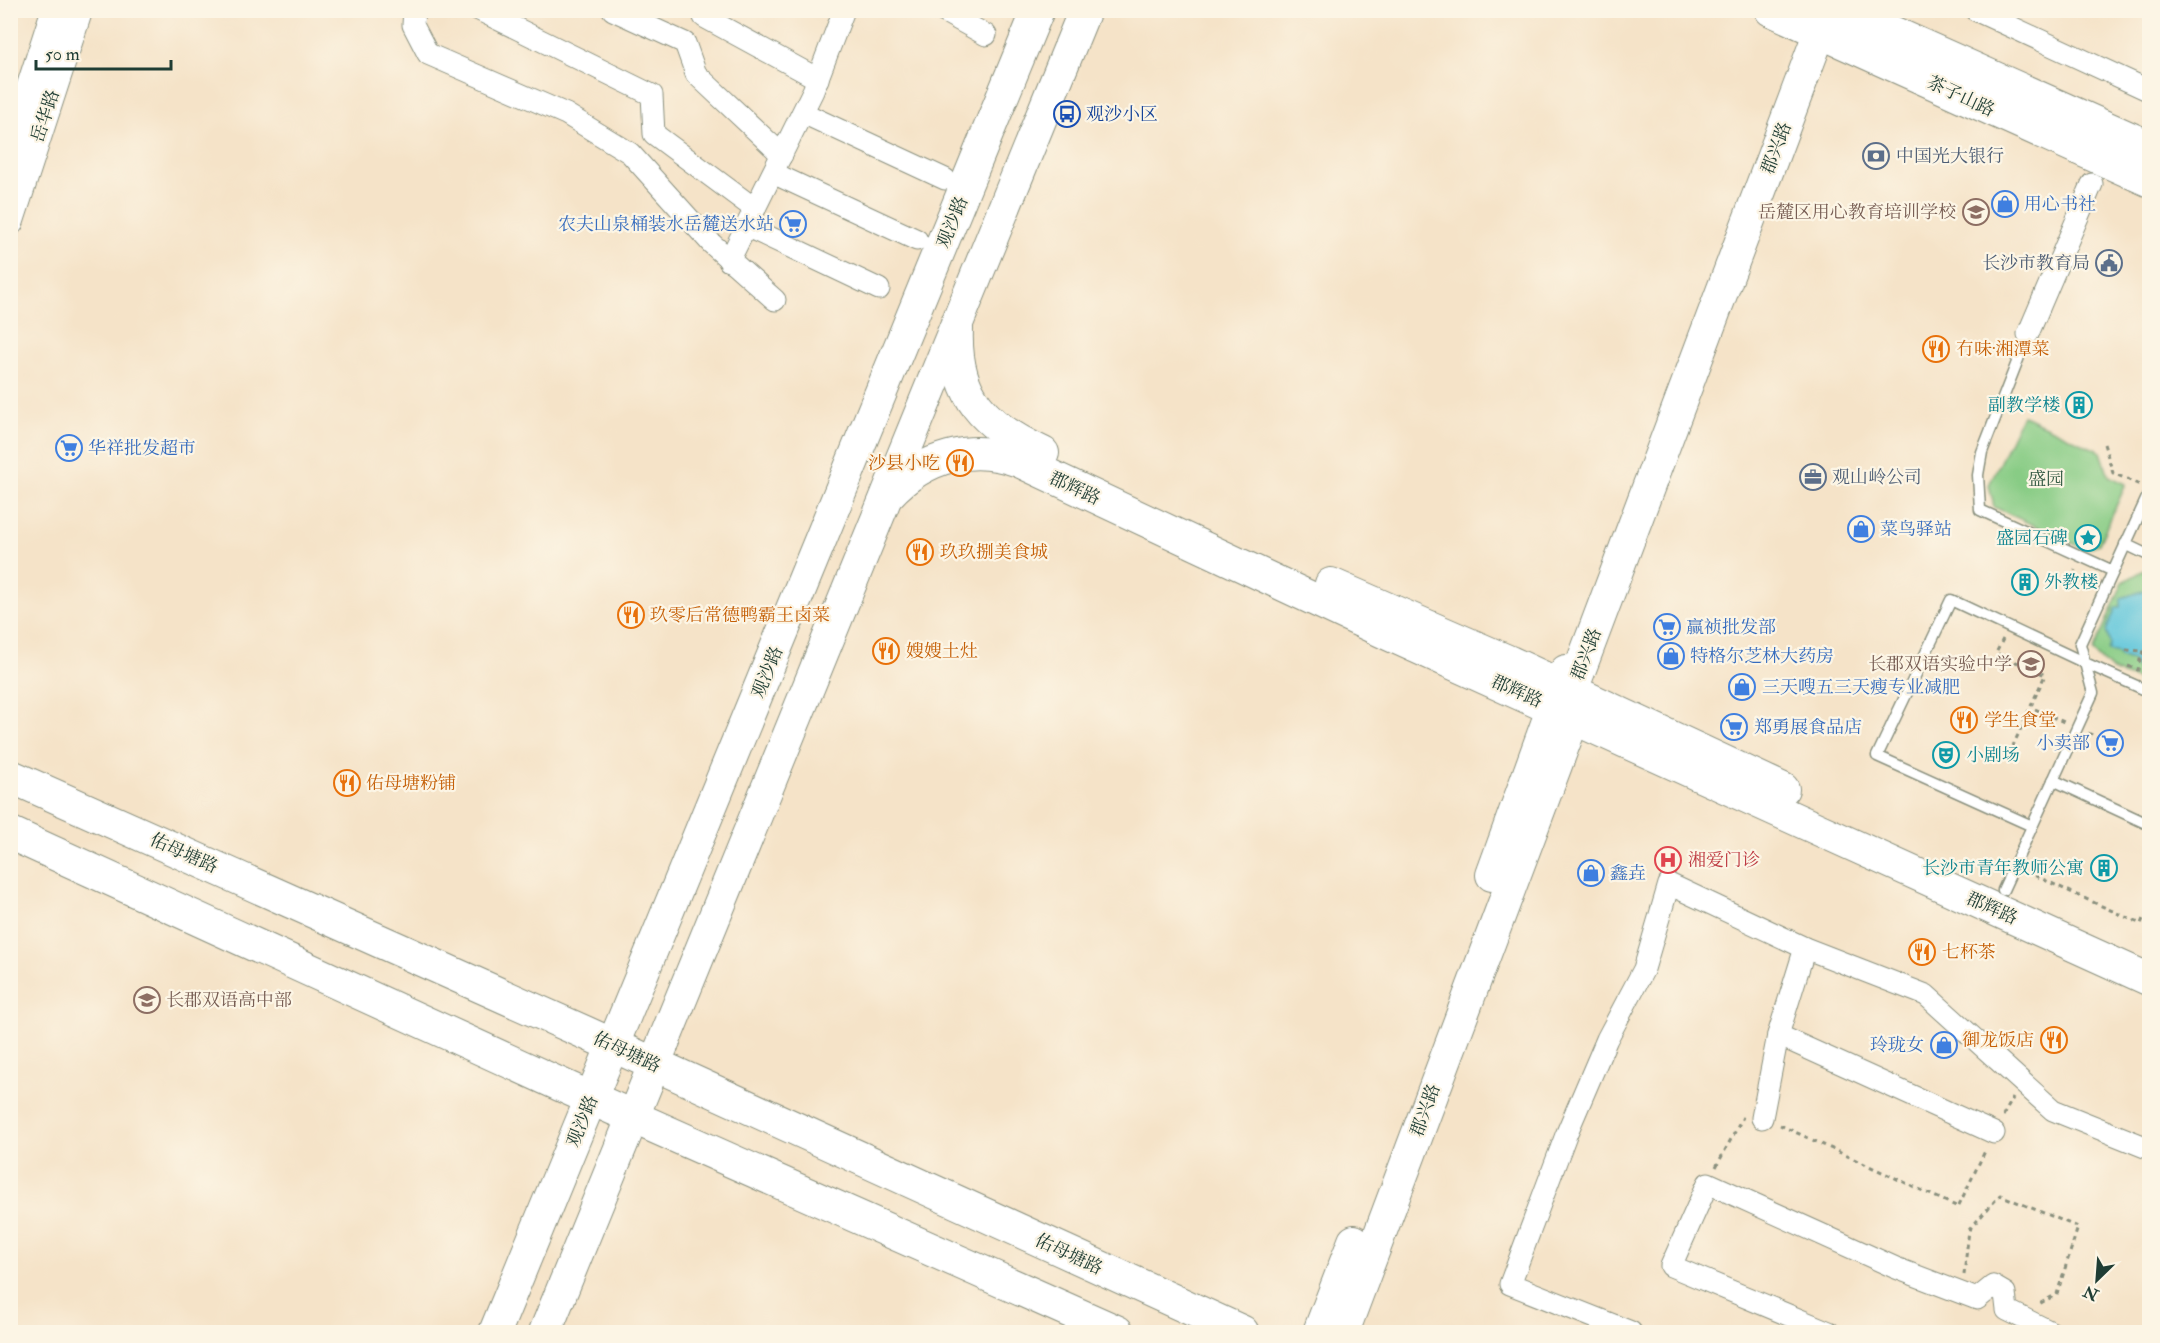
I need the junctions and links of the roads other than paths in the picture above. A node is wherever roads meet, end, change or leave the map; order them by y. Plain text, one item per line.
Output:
1 (55, 10) edge
2 (79, 10) edge
3 (414, 10) edge
4 (479, 10) edge
5 (613, 10) edge
6 (707, 10) edge
7 (941, 10) edge
8 (1038, 10) edge
9 (1085, 10) edge
10 (1772, 10) edge
11 (1843, 10) edge
12 (1975, 10) edge
13 (838, 13) edge
14 (1814, 19) edge
15 (986, 36) dead end
16 (818, 79) junction
17 (2150, 91) edge
18 (803, 113) junction
19 (2150, 147) edge
20 (10, 149) edge
21 (777, 164) junction
22 (2097, 172) junction
23 (945, 179) dead end
24 (2150, 181) edge
25 (751, 217) junction
26 (10, 222) edge
27 (917, 240) dead end
28 (729, 261) junction
29 (879, 289) dead end
30 (775, 300) dead end
31 (957, 320) junction
32 (2028, 334) joint
33 (2150, 490) edge
34 (887, 497) junction
35 (2125, 544) junction
36 (2150, 556) edge
37 (2113, 571) junction
38 (2085, 663) junction
39 (2150, 692) edge
40 (1564, 700) junction
41 (10, 776) edge
42 (2053, 780) junction
43 (2150, 825) edge
44 (2032, 826) junction
45 (10, 833) edge
46 (2008, 878) junction
47 (1805, 948) junction
48 (2150, 957) edge
49 (2150, 980) edge
50 (1778, 1035) junction
51 (613, 1046) junction
52 (655, 1065) junction
53 (591, 1099) junction
54 (634, 1116) junction
55 (1762, 1118) road end
56 (1994, 1133) road end
57 (2150, 1149) edge
58 (495, 1332) edge
59 (545, 1332) edge
60 (1117, 1332) edge
61 (1242, 1332) edge
62 (1319, 1332) edge
63 (1343, 1332) edge
64 (1631, 1332) edge
65 (1828, 1332) edge
66 (2051, 1332) edge

1 - 20 street, 岳华路
2 - 26 street, 岳华路
3 - 28 street
4 - 25 street
5 - 21 street
6 - 16 street
7 - 15 street
8 - 51 main road, 观沙路
9 - 31 main road
10 - 14 main road, 茶子山路
11 - 19 main road, 茶子山路
12 - 17 street
13 - 16 street
14 - 22 main road, 茶子山路
14 - 40 main road, 郡兴路
16 - 18 street
18 - 21 street
18 - 23 street
21 - 25 street
21 - 27 street
22 - 24 main road, 茶子山路
22 - 32 street
25 - 28 street
25 - 29 street
28 - 30 street
31 - 34 main road
31 - 40 main road, 郡辉路
32 - 37 lane
33 - 35 lane
34 - 40 main road, 郡辉路
34 - 52 main road
35 - 36 lane
35 - 37 lane
37 - 38 lane
38 - 39 lane
38 - 42 lane
38 - 44 lane
40 - 46 main road, 郡辉路
40 - 49 main road, 郡辉路
40 - 62 main road, 郡兴路
40 - 63 main road, 郡兴路
41 - 51 main road, 佑母塘路
42 - 43 lane
42 - 44 lane
44 - 46 lane
45 - 53 main road
46 - 48 main road, 郡辉路
47 - 50 street
47 - 57 street
47 - 64 street
50 - 55 street
50 - 56 street
51 - 52 main road, 佑母塘路
51 - 53 main road, 观沙路
52 - 54 main road
52 - 61 main road, 佑母塘路
53 - 54 main road
53 - 58 main road, 观沙路
54 - 59 main road
54 - 60 main road
65 - 66 street

